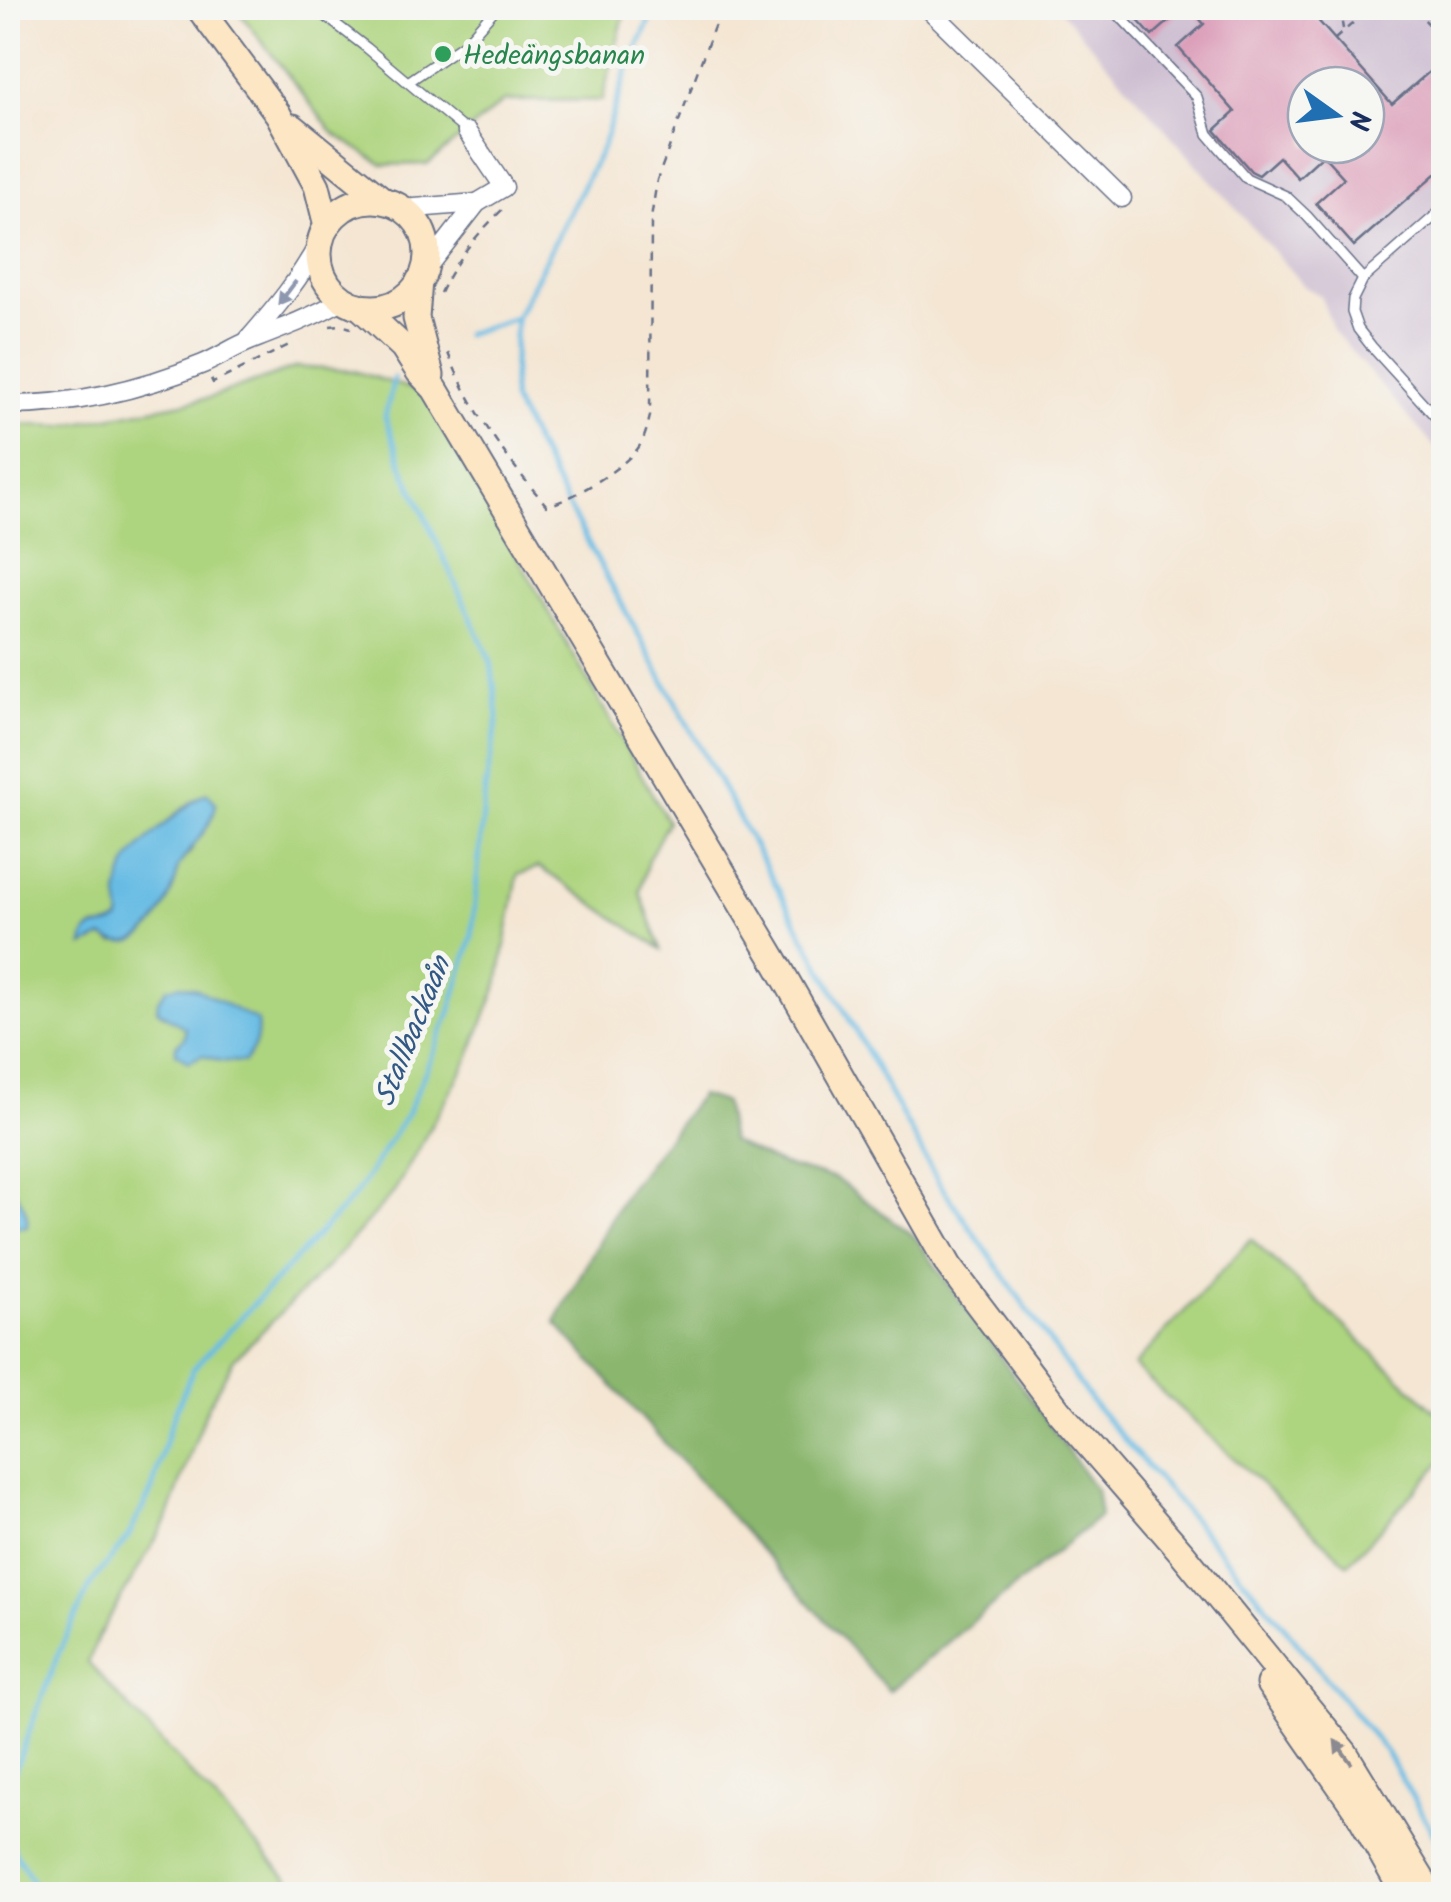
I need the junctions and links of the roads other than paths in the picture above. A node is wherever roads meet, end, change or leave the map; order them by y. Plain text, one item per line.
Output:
1 (199, 8) edge
2 (316, 8) edge
3 (496, 8) edge
4 (928, 8) edge
5 (1112, 8) edge
6 (408, 82) junction
7 (278, 114) junction
8 (467, 132) joint
9 (1122, 198) dead end
10 (477, 203) junction
11 (393, 205) junction
12 (1444, 208) edge
13 (323, 234) junction
14 (422, 276) junction
15 (1363, 279) junction
16 (352, 311) junction
17 (248, 341) junction
18 (435, 389) junction
19 (8, 406) edge
20 (1444, 426) edge
21 (1424, 1891) edge

1 - 7 street
2 - 6 lane
3 - 6 lane
4 - 9 street
5 - 15 lane
6 - 8 lane
7 - 11 street
7 - 13 street
8 - 10 street
10 - 11 street
10 - 14 street
11 - 13 street
11 - 14 street
12 - 15 lane
13 - 16 street
13 -> 17 street
14 - 16 street
14 - 18 street
15 - 20 lane
16 - 17 street
16 - 18 street
17 - 19 street
18 - 21 street

